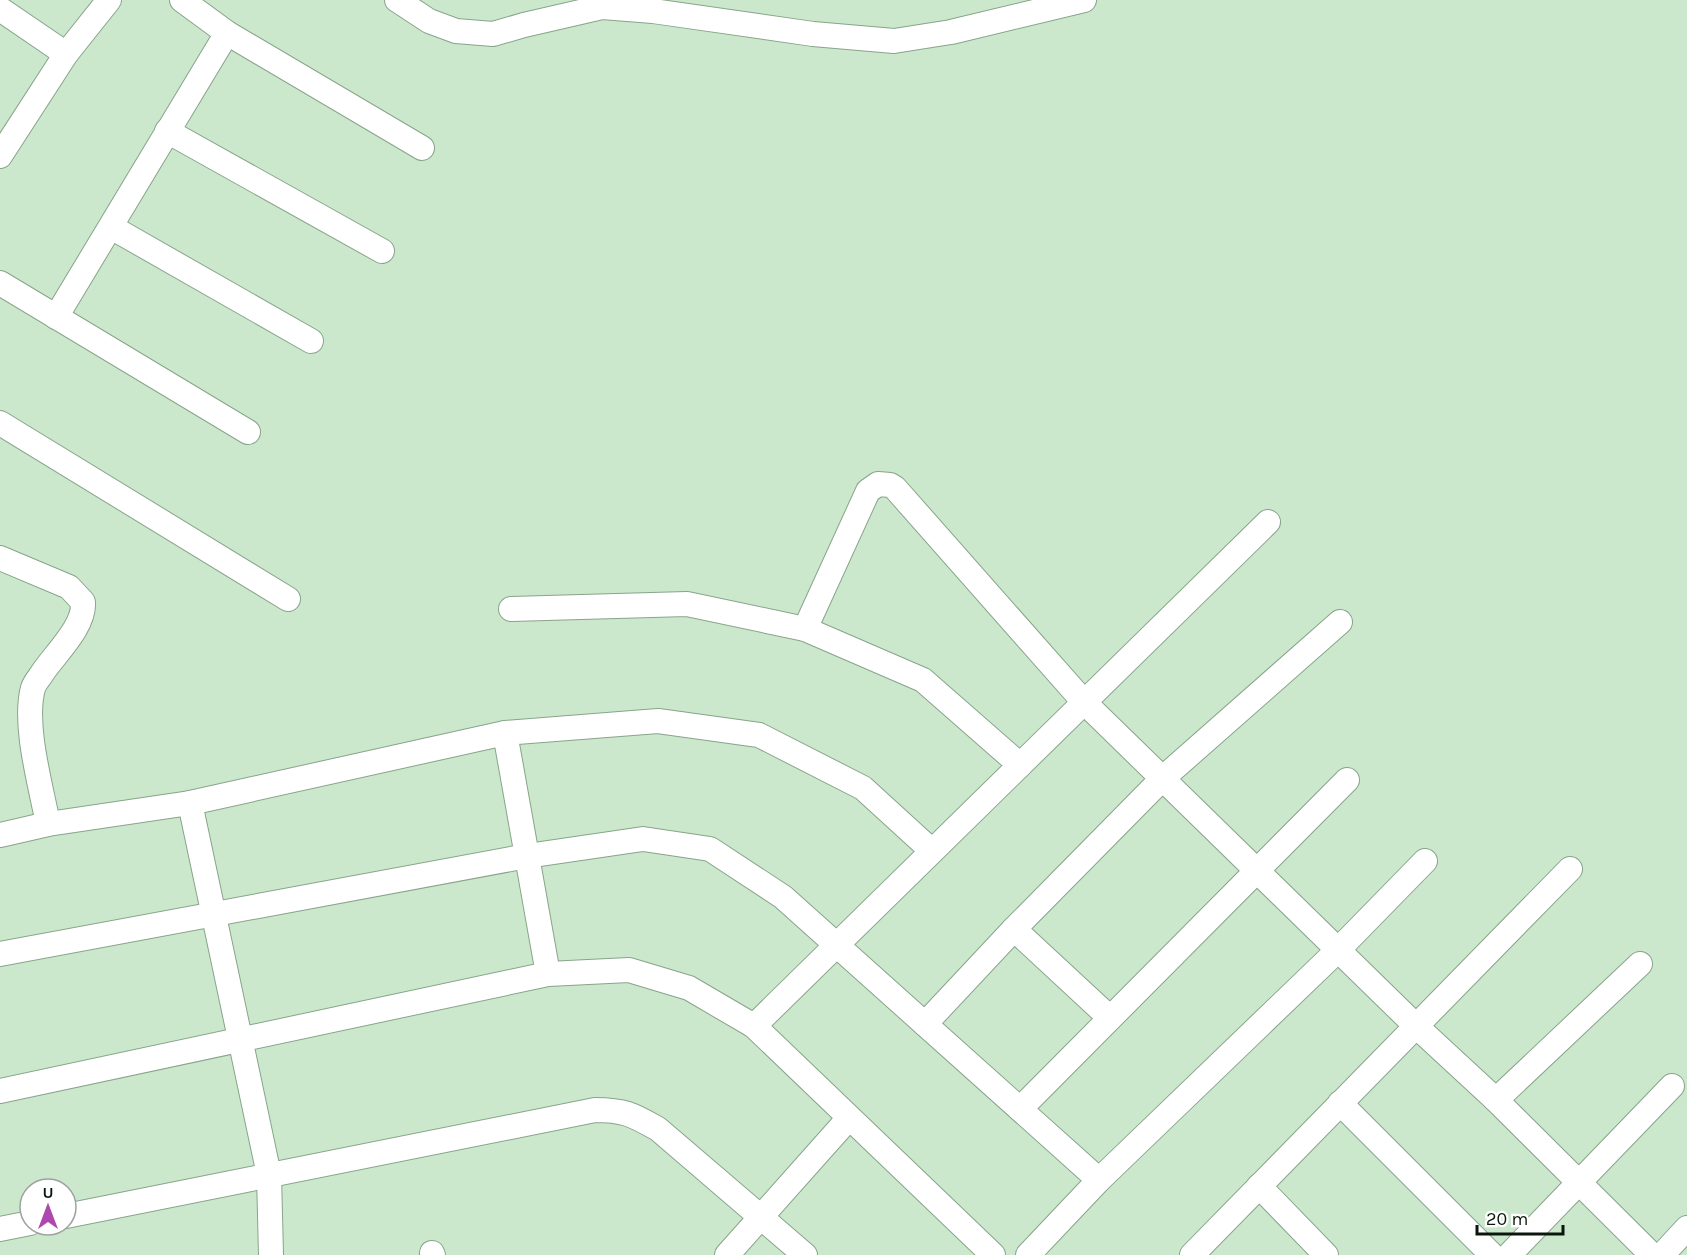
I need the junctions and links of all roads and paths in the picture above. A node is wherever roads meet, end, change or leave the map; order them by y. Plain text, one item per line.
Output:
1 (109, 0) edge
2 (182, 0) edge
3 (397, 0) edge
4 (1084, 0) edge
5 (0, 9) edge
6 (227, 33) junction
7 (66, 54) junction
8 (167, 131) junction
9 (422, 148) dead end
10 (1, 151) edge
11 (111, 226) junction
12 (382, 251) dead end
13 (0, 284) edge
14 (56, 317) junction
15 (311, 341) dead end
16 (0, 423) edge
17 (248, 432) dead end
18 (1268, 522) dead end
19 (0, 558) edge
20 (288, 598) dead end
21 (511, 609) dead end
22 (1340, 622) dead end
23 (806, 629) junction
24 (1084, 702) junction
25 (505, 733) junction
26 (1020, 765) junction
27 (1163, 778) junction
28 (1347, 780) dead end
29 (190, 803) junction
30 (48, 824) junction
31 (0, 835) edge
32 (932, 851) junction
33 (526, 856) junction
34 (1425, 861) dead end
35 (1570, 868) dead end
36 (1257, 870) junction
37 (213, 914) junction
38 (1014, 929) junction
39 (837, 944) junction
40 (1338, 950) junction
41 (0, 954) edge
42 (1640, 964) dead end
43 (548, 974) junction
44 (1110, 1018) junction
45 (925, 1024) junction
46 (754, 1026) junction
47 (1416, 1026) junction
48 (240, 1041) junction
49 (1672, 1086) dead end
50 (0, 1091) edge
51 (1496, 1100) junction
52 (1340, 1103) junction
53 (1020, 1109) junction
54 (849, 1118) junction
55 (269, 1175) junction
56 (1099, 1180) junction
57 (1579, 1184) junction
58 (1259, 1186) junction
59 (78, 1214) edge
60 (761, 1217) junction
61 (18, 1225) edge
62 (1687, 1228) edge
63 (0, 1229) edge
64 (271, 1255) edge
65 (727, 1255) edge
66 (805, 1255) edge
67 (993, 1255) edge
68 (1028, 1255) edge
69 (1192, 1255) edge
70 (1326, 1255) edge
71 (1492, 1255) edge
72 (1509, 1255) edge
73 (1652, 1255) edge
74 (1662, 1255) edge

1 - 7 street
2 - 6 street
3 - 4 street
5 - 7 street
6 - 8 street
6 - 9 street
7 - 10 street
8 - 11 street
8 - 12 street
11 - 14 street
11 - 15 street
13 - 14 street
14 - 17 street
16 - 20 street
18 - 24 street
19 - 30 street
21 - 23 street
22 - 27 street
23 - 24 street
23 - 26 street
24 - 26 street
24 - 27 street
25 - 29 street
25 - 32 street
25 - 33 street
26 - 32 street
27 - 36 street
27 - 38 street
28 - 36 street
29 - 30 street
29 - 37 street
30 - 31 street
32 - 39 street
33 - 37 street
33 - 39 street
33 - 43 street
34 - 40 street
35 - 47 street
36 - 40 street
36 - 44 street
37 - 41 street
37 - 48 street
38 - 44 street
38 - 45 street
39 - 45 street
39 - 46 street
40 - 47 street
40 - 56 street
42 - 51 street
43 - 46 street
43 - 48 street
44 - 53 street
45 - 53 street
46 - 54 street
47 - 51 street
47 - 52 street
48 - 50 street
48 - 55 street
49 - 57 street
51 - 57 street
52 - 58 street
52 - 71 street
53 - 56 street
54 - 60 street
54 - 67 street
55 - 59 street
55 - 60 street
55 - 64 street
56 - 68 street
57 - 72 street
57 - 73 street
58 - 69 street
58 - 70 street
60 - 65 street
60 - 66 street
61 - 63 street
62 - 74 street

